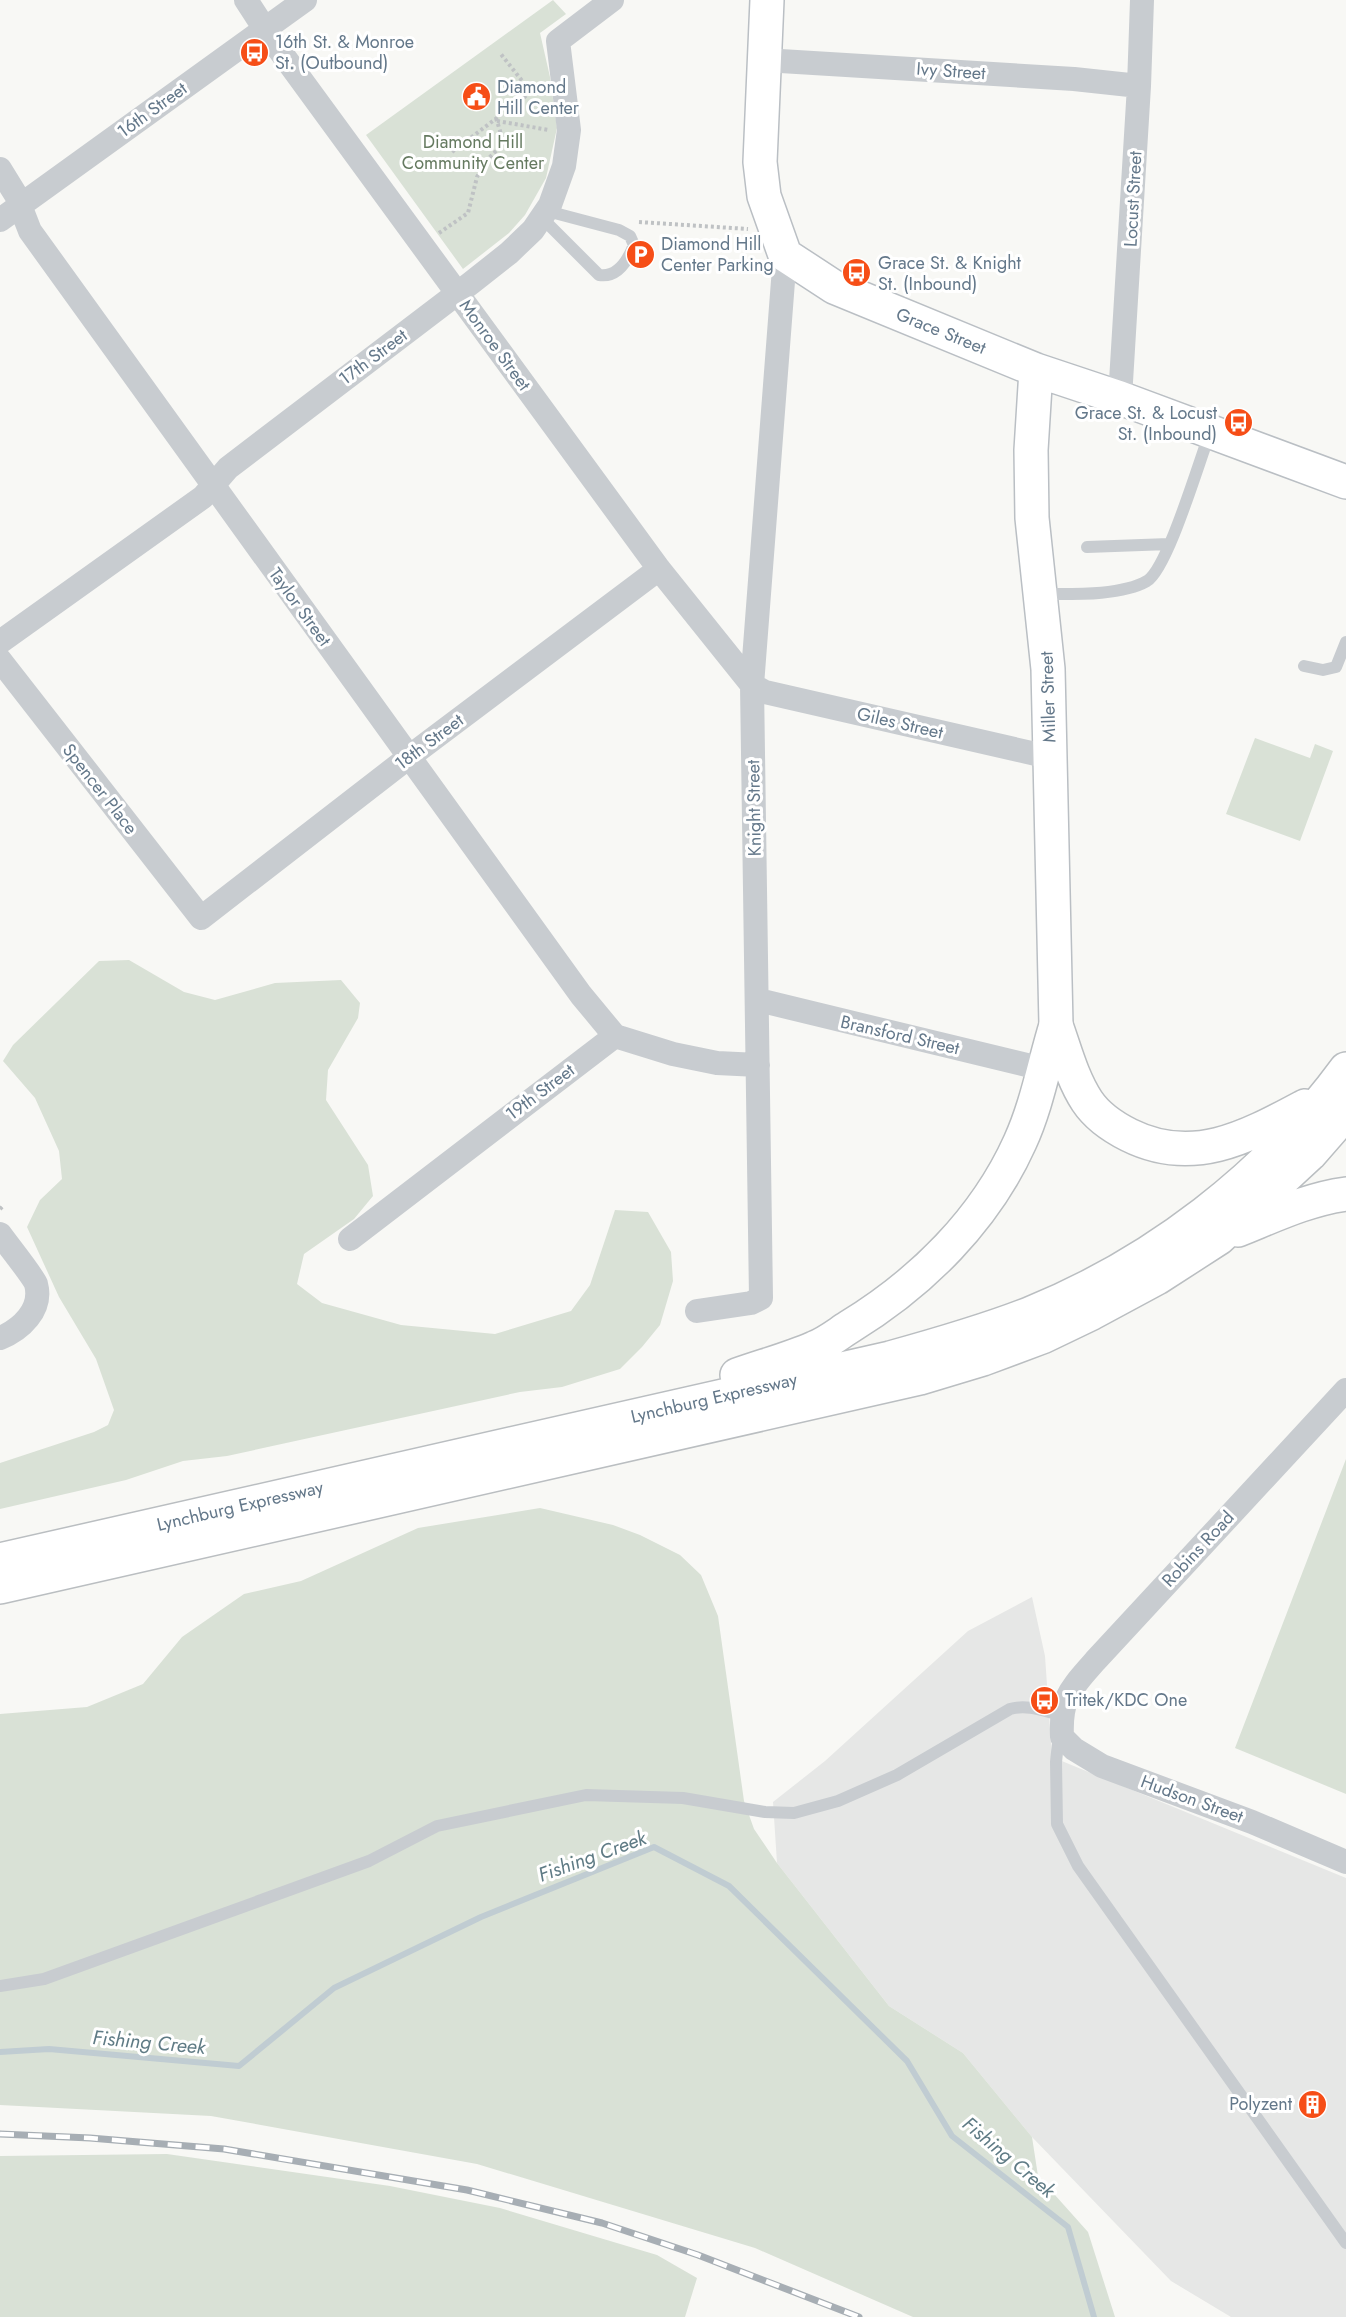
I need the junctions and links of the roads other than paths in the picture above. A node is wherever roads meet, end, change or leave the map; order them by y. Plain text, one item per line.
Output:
1 (246, 0) edge
2 (304, 0) edge
3 (612, 0) edge
4 (767, 0) edge
5 (1142, 0) edge
6 (266, 29) junction
7 (764, 60) junction
8 (1139, 86) junction
9 (0, 169) edge
10 (20, 206) junction
11 (544, 214) junction
12 (0, 220) edge
13 (785, 255) junction
14 (457, 294) junction
15 (1036, 370) junction
16 (1120, 398) junction
17 (1210, 432) junction
18 (1346, 482) edge
19 (213, 486) junction
20 (1169, 544) junction
21 (1087, 546) dead end
22 (659, 569) junction
23 (1042, 594) junction
24 (0, 642) edge
25 (1346, 642) edge
26 (0, 660) edge
27 (1304, 666) dead end
28 (752, 685) junction
29 (409, 757) junction
30 (1049, 757) junction
31 (201, 918) joint
32 (758, 1000) junction
33 (1056, 1025) junction
34 (615, 1036) junction
35 (758, 1065) junction
36 (1043, 1069) junction
37 (1340, 1092) edge
38 (1346, 1194) edge
39 (0, 1234) edge
40 (1219, 1238) junction
41 (350, 1239) dead end
42 (697, 1311) dead end
43 (0, 1338) edge
44 (1346, 1390) edge
45 (573, 1430) junction
46 (0, 1560) edge
47 (0, 1587) edge
48 (1061, 1716) junction
49 (1346, 1862) edge
50 (0, 1986) edge
51 (1346, 2244) edge

1 - 6 street, Monroe Street
2 - 6 street, 16th Street
3 - 11 street, 17th Street
4 - 7 main road
5 - 8 street, Locust Street
6 - 10 street, 16th Street
6 - 14 street, Monroe Street
7 - 8 street, Ivy Street
7 - 13 main road
8 - 16 street, Locust Street
9 - 10 street, Taylor Street
10 - 12 street, 16th Street
10 - 19 street, Taylor Street
11 - 11 lane
11 - 14 street, 17th Street
13 - 15 main road, Grace Street
13 - 28 street, Knight Street
14 - 19 street, 17th Street
14 - 22 street, Monroe Street
15 - 16 main road, Grace Street
15 - 23 main road, Miller Street
16 - 17 main road, Grace Street
17 - 18 main road, Grace Street
17 - 20 lane
19 - 24 street, 17th Street
19 - 29 street, Taylor Street
20 - 21 lane
20 - 23 lane
22 - 28 street, Monroe Street
22 - 29 street, 18th Street
23 - 30 main road, Miller Street
25 - 27 lane
26 - 31 street, Spencer Place
28 - 30 street, Giles Street
28 - 32 street, Knight Street
29 - 31 street, 18th Street
29 - 34 street, Taylor Street
30 - 33 main road, Miller Street
32 - 35 street, Knight Street
32 - 36 street, Bransford Street
33 - 36 main road
33 - 37 main road
34 - 35 street
34 - 41 street, 19th Street
35 - 42 street, Knight Street
36 - 45 main road
37 - 40 main road, Lynchburg Expressway
37 - 45 main road, Lynchburg Expressway
38 - 40 main road
39 - 43 street
40 - 47 main road, Lynchburg Expressway
44 - 48 street, Robins Road
45 - 46 main road, Lynchburg Expressway
48 - 49 street, Hudson Street
48 - 50 lane
48 - 51 lane

